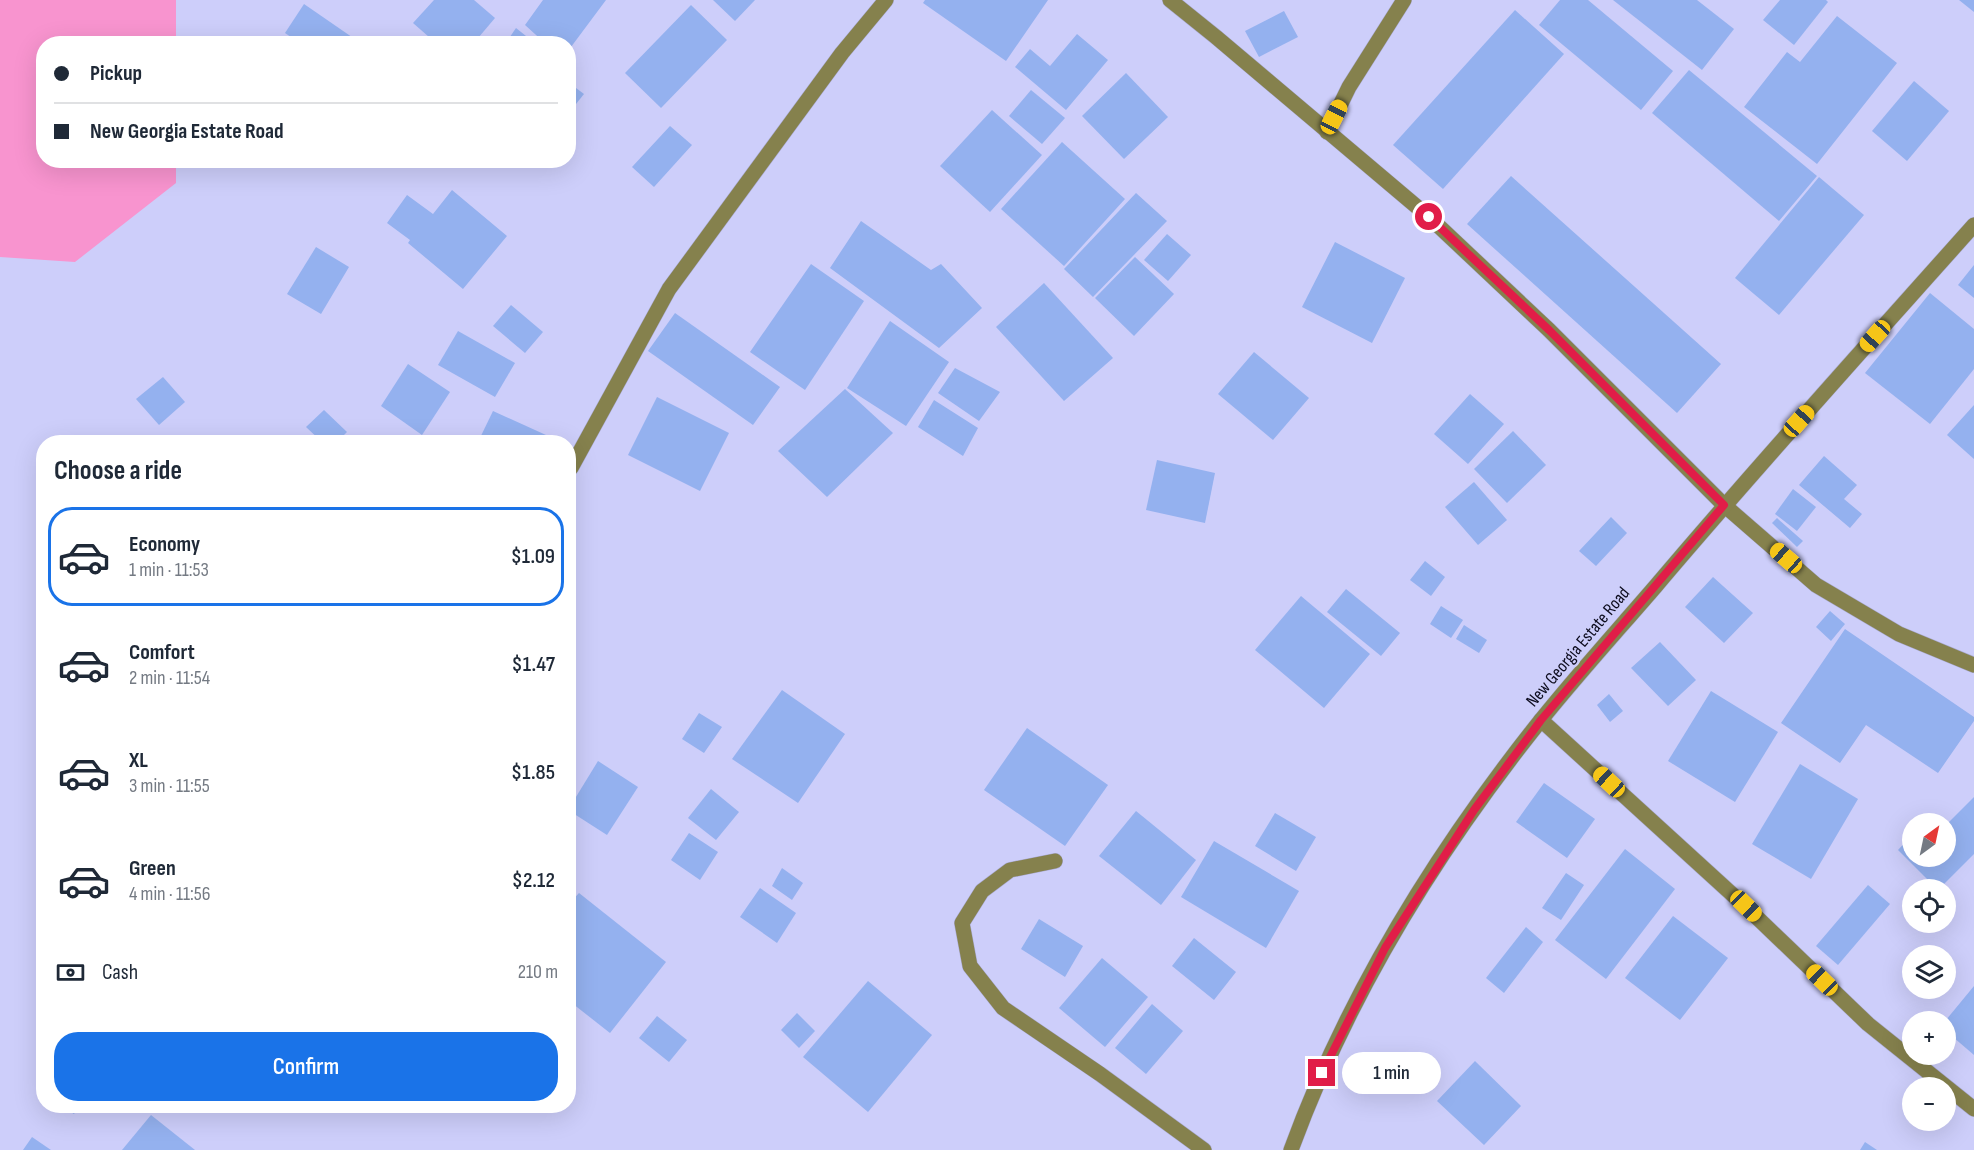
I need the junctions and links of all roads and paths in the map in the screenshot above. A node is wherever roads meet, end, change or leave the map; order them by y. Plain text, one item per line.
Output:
1 (886, 0) edge
2 (1170, 0) edge
3 (1404, 0) edge
4 (1327, 132) junction
5 (1974, 225) edge
6 (576, 459) edge
7 (1724, 505) junction
8 (1974, 665) edge
9 (1541, 720) junction
10 (1055, 861) dead end
11 (1974, 1109) edge
12 (1204, 1150) edge
13 (1291, 1150) edge

1 - 6 street
2 - 4 street
3 - 4 street
4 - 7 street
5 - 7 street, New Georgia Estate Road
7 - 8 street
7 - 9 street, New Georgia Estate Road
9 - 11 street
9 - 13 street, New Georgia Estate Road
10 - 12 street

